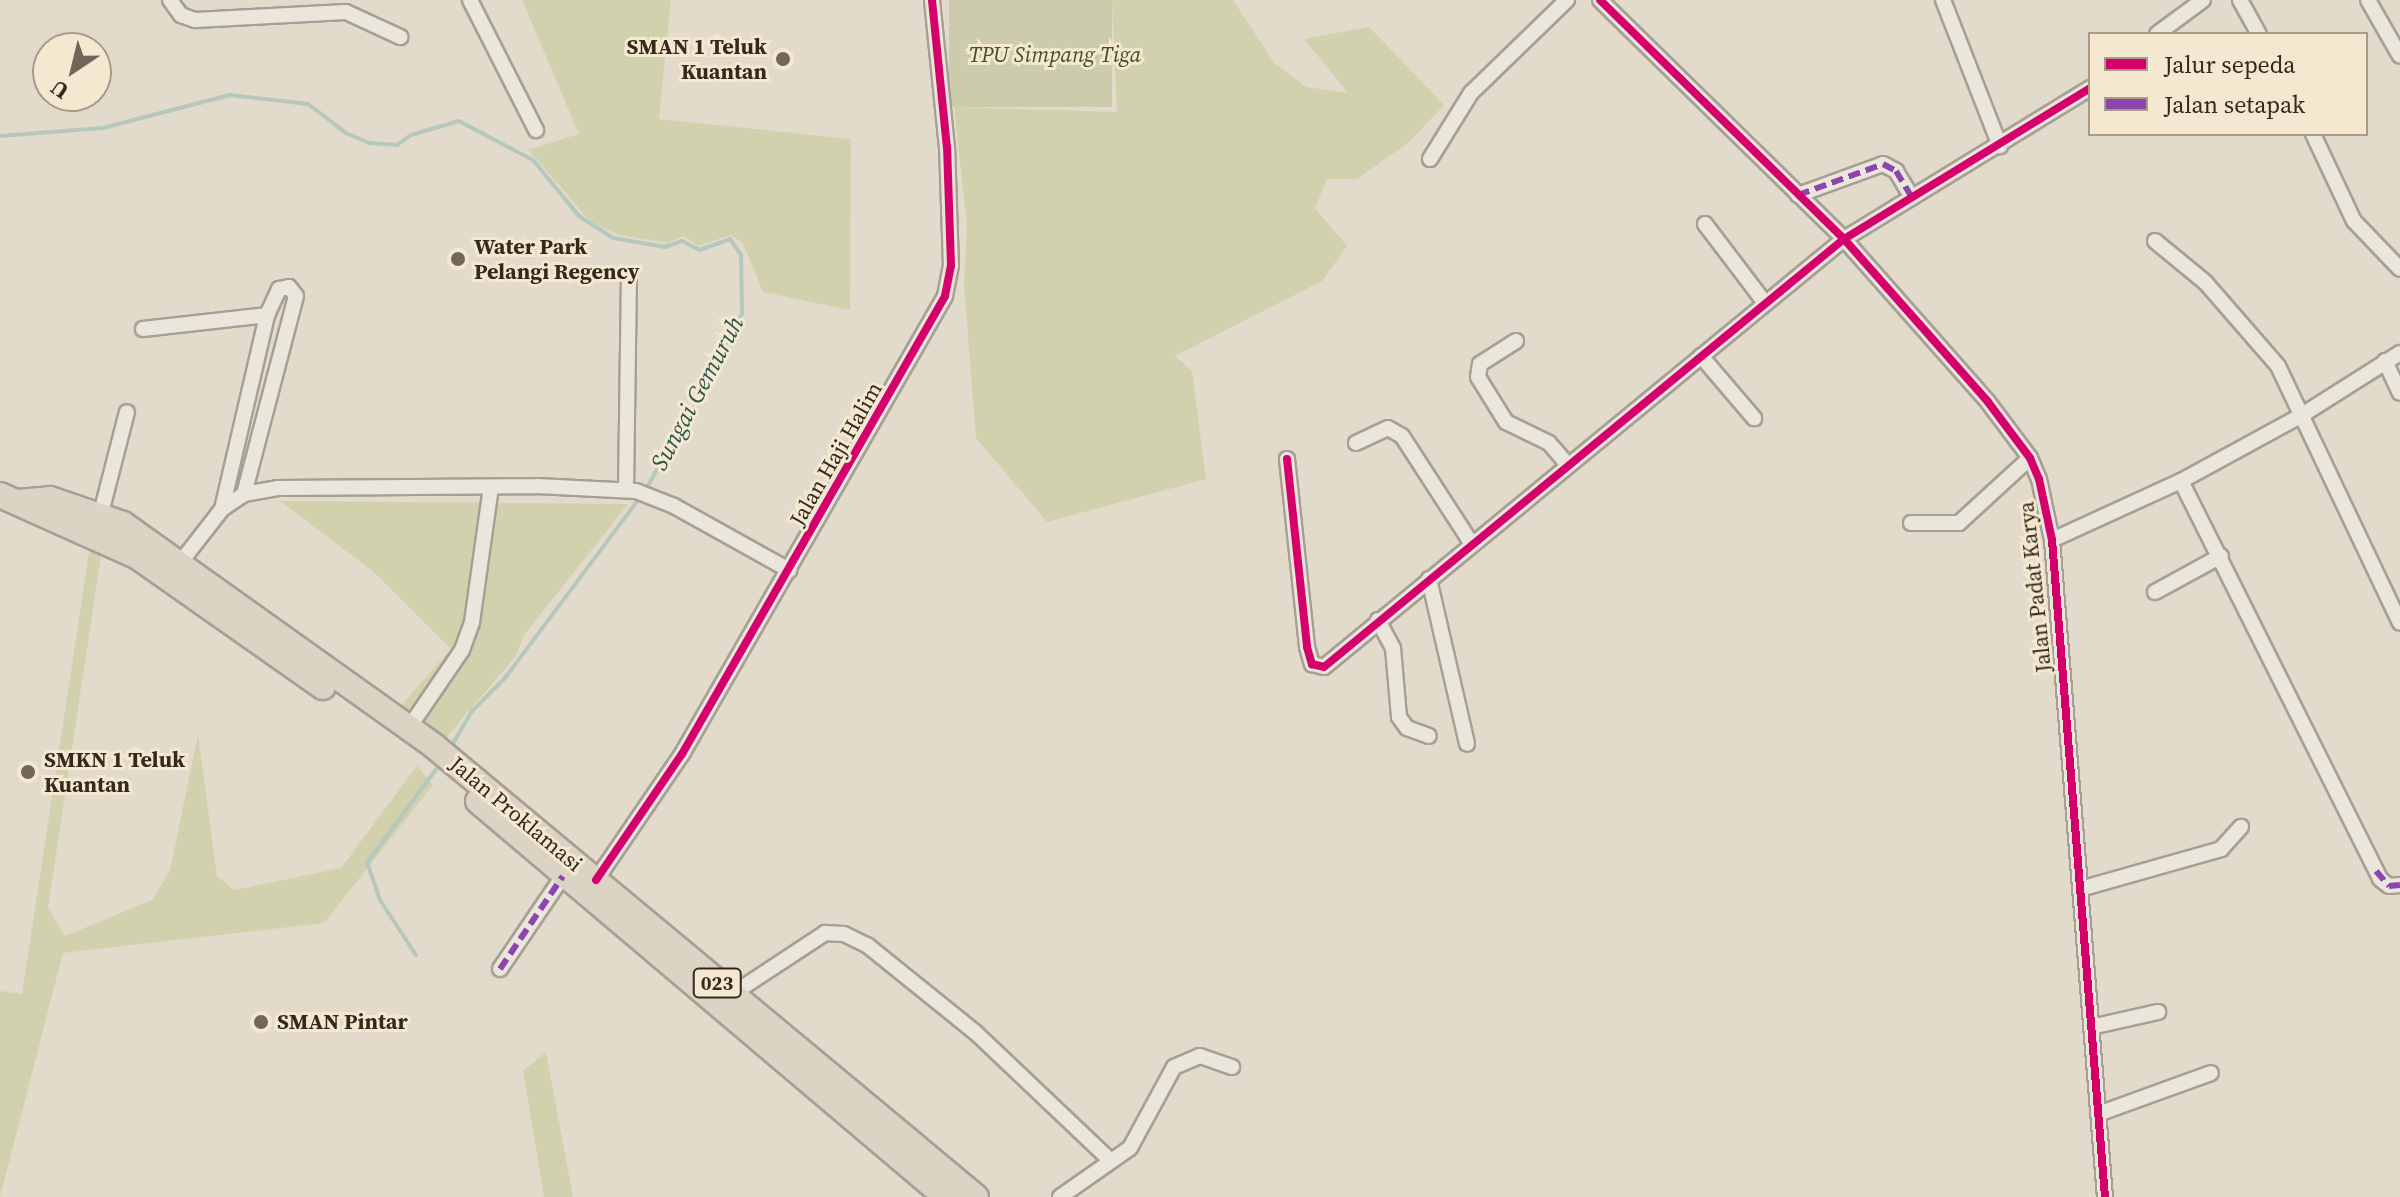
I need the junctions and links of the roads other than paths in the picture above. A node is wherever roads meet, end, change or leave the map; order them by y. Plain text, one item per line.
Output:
1 (170, 0) edge
2 (470, 0) edge
3 (932, 0) edge
4 (1567, 0) edge
5 (1600, 0) edge
6 (1943, 0) edge
7 (2203, 0) edge
8 (2240, 0) edge
9 (2368, 0) edge
10 (2160, 32) edge
11 (2258, 32) edge
12 (400, 37) dead end
13 (2400, 56) edge
14 (2088, 89) edge
15 (536, 130) dead end
16 (2314, 136) edge
17 (2000, 146) junction
18 (1430, 159) dead end
19 (1798, 195) junction
20 (1912, 198) junction
21 (1705, 224) dead end
22 (1844, 239) junction
23 (2155, 241) dead end
24 (2400, 269) edge
25 (629, 276) dead end
26 (1765, 303) junction
27 (267, 315) junction
28 (143, 329) dead end
29 (1516, 341) dead end
30 (2400, 353) edge
31 (1701, 356) junction
32 (2385, 361) junction
33 (2400, 393) edge
34 (127, 412) dead end
35 (2302, 415) junction
36 (1754, 418) dead end
37 (1356, 443) dead end
38 (2030, 458) junction
39 (1287, 459) dead end
40 (1567, 464) junction
41 (2181, 481) junction
42 (491, 487) junction
43 (631, 490) junction
44 (244, 494) junction
45 (9, 499) edge
46 (222, 509) junction
47 (101, 513) junction
48 (1911, 523) dead end
49 (2052, 540) junction
50 (1472, 544) junction
51 (144, 549) junction
52 (2221, 556) junction
53 (180, 563) junction
54 (789, 570) junction
55 (1429, 579) junction
56 (2155, 592) dead end
57 (1378, 620) junction
58 (2400, 623) edge
59 (404, 735) junction
60 (1429, 736) dead end
61 (1467, 744) dead end
62 (508, 816) junction
63 (2241, 827) dead end
64 (563, 876) junction
65 (596, 880) junction
66 (2400, 885) edge
67 (2080, 889) junction
68 (500, 969) dead end
69 (731, 995) junction
70 (2158, 1012) dead end
71 (2091, 1027) junction
72 (1232, 1067) dead end
73 (2211, 1073) dead end
74 (2098, 1114) junction
75 (1110, 1160) junction
76 (962, 1195) edge
77 (1060, 1197) edge
78 (2105, 1197) edge

1 - 12 street
2 - 15 street
3 - 54 street, Jalan Haji Halim
4 - 18 street
5 - 19 street, Jalan Padat Karya
6 - 17 street
7 - 10 street
8 - 11 street
9 - 13 street
14 - 17 street
16 - 24 street
17 - 20 street
19 - 20 street
19 - 22 street, Jalan Padat Karya
20 - 22 street
21 - 26 street
22 - 26 street
22 - 38 street, Jalan Padat Karya
23 - 35 street
25 - 43 street
26 - 31 street
27 - 28 street
27 - 44 street
27 - 46 street
29 - 40 street
30 - 32 street
31 - 36 street
31 - 40 street
32 - 33 street
32 - 35 street
34 - 47 street
35 - 41 street
35 - 58 street
37 - 50 street
38 - 48 street
38 - 49 street, Jalan Padat Karya
39 - 57 street
40 - 50 street
41 - 49 street
41 - 52 street
42 - 43 street
42 - 44 street
42 - 59 street
43 - 54 street
44 - 46 street
45 - 47 highway, Jalan Proklamasi / 023
45 - 51 highway, Jalan Proklamasi / 023
46 - 53 street
47 - 51 highway, Jalan Proklamasi / 023
49 - 67 street, Jalan Padat Karya
50 - 55 street
51 - 53 highway, Jalan Proklamasi / 023
51 - 59 highway, Jalan Proklamasi / 023
52 - 56 street
52 - 66 street
53 - 59 highway, Jalan Proklamasi / 023
54 - 65 street, Jalan Haji Halim
55 - 57 street
55 - 61 street
57 - 60 street
59 - 62 highway, Jalan Proklamasi / 023
62 - 64 highway, Jalan Proklamasi / 023
62 - 65 highway, Jalan Proklamasi / 023
63 - 67 street
64 - 68 street
64 - 76 highway, Jalan Proklamasi / 023
65 - 69 highway, Jalan Proklamasi / 023
67 - 71 street, Jalan Padat Karya
69 - 75 street
69 - 76 highway, Jalan Proklamasi / 023
70 - 71 street
71 - 74 street, Jalan Padat Karya
72 - 75 street
73 - 74 street
74 - 78 street, Jalan Padat Karya
75 - 77 street

